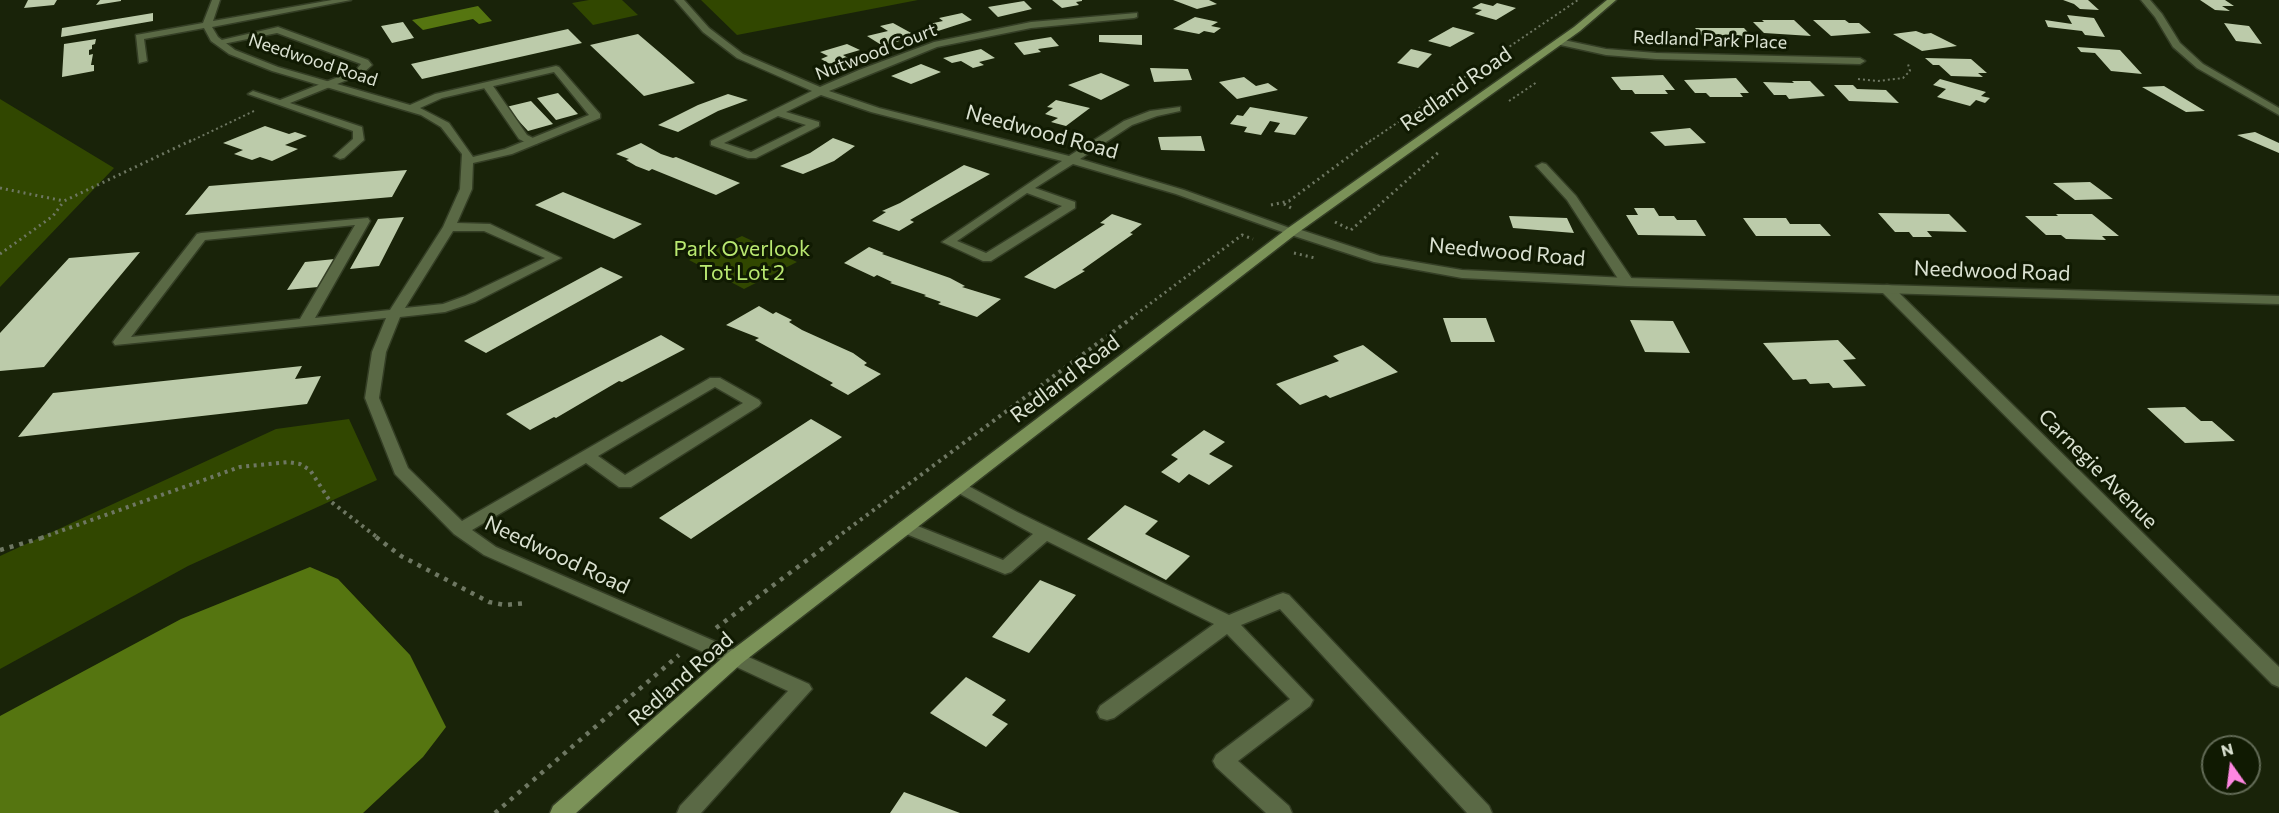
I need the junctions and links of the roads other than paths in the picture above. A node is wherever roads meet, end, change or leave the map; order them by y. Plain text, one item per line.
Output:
1 (216, 0) edge
2 (346, 0) edge
3 (679, 0) edge
4 (1612, 0) edge
5 (2145, 0) edge
6 (1134, 15) dead end
7 (207, 25) junction
8 (218, 42) junction
9 (1559, 42) junction
10 (141, 61) dead end
11 (1860, 61) dead end
12 (325, 85) junction
13 (487, 85) junction
14 (820, 91) junction
15 (253, 94) dead end
16 (281, 103) junction
17 (410, 109) junction
18 (1176, 109) dead end
19 (777, 112) junction
20 (2279, 112) edge
21 (533, 142) junction
22 (340, 156) dead end
23 (1071, 160) junction
24 (470, 161) junction
25 (1542, 166) dead end
26 (1026, 189) junction
27 (448, 227) junction
28 (1293, 231) junction
29 (1628, 282) junction
30 (1887, 289) junction
31 (2279, 300) edge
32 (395, 314) junction
33 (305, 323) junction
34 (586, 456) junction
35 (959, 486) junction
36 (905, 527) junction
37 (460, 530) junction
38 (1045, 533) junction
39 (1228, 623) junction
40 (735, 658) junction
41 (2279, 679) edge
42 (1107, 712) dead end
43 (561, 813) edge
44 (688, 813) edge
45 (1281, 813) edge
46 (1480, 813) edge

1 - 7 street
2 - 7 street
3 - 14 street, Needwood Road
4 - 9 main road, Redland Road
5 - 20 street
6 - 14 street, Nutwood Court
7 - 8 street, Needwood Road
7 - 10 street
8 - 12 street, Needwood Road
8 - 12 street
9 - 11 street, Redland Park Place
9 - 28 main road, Redland Road
12 - 16 street
12 - 17 street, Needwood Road
13 - 17 street
13 - 21 street
13 - 21 street
14 - 19 street, Nutwood Court
14 - 23 street, Needwood Road
15 - 16 street
16 - 22 street
17 - 24 street, Needwood Road
18 - 23 street
19 - 19 street, Nutwood Court
21 - 24 street
23 - 26 street
23 - 28 street, Needwood Road
24 - 27 street, Needwood Road
25 - 29 street
26 - 26 street
27 - 32 street, Needwood Road
27 - 32 street
28 - 29 street, Needwood Road
28 - 35 main road, Redland Road
29 - 30 street, Needwood Road
30 - 31 street, Needwood Road
30 - 41 street, Carnegie Avenue
32 - 33 street
32 - 37 street, Needwood Road
33 - 33 street
34 - 34 street
34 - 37 street
35 - 36 main road, Redland Road
35 - 38 street
36 - 38 street
36 - 40 main road, Redland Road
37 - 40 street, Needwood Road
38 - 39 street
39 - 42 street
39 - 45 street
39 - 46 street
40 - 43 main road, Redland Road
40 - 44 street, Needwood Road

